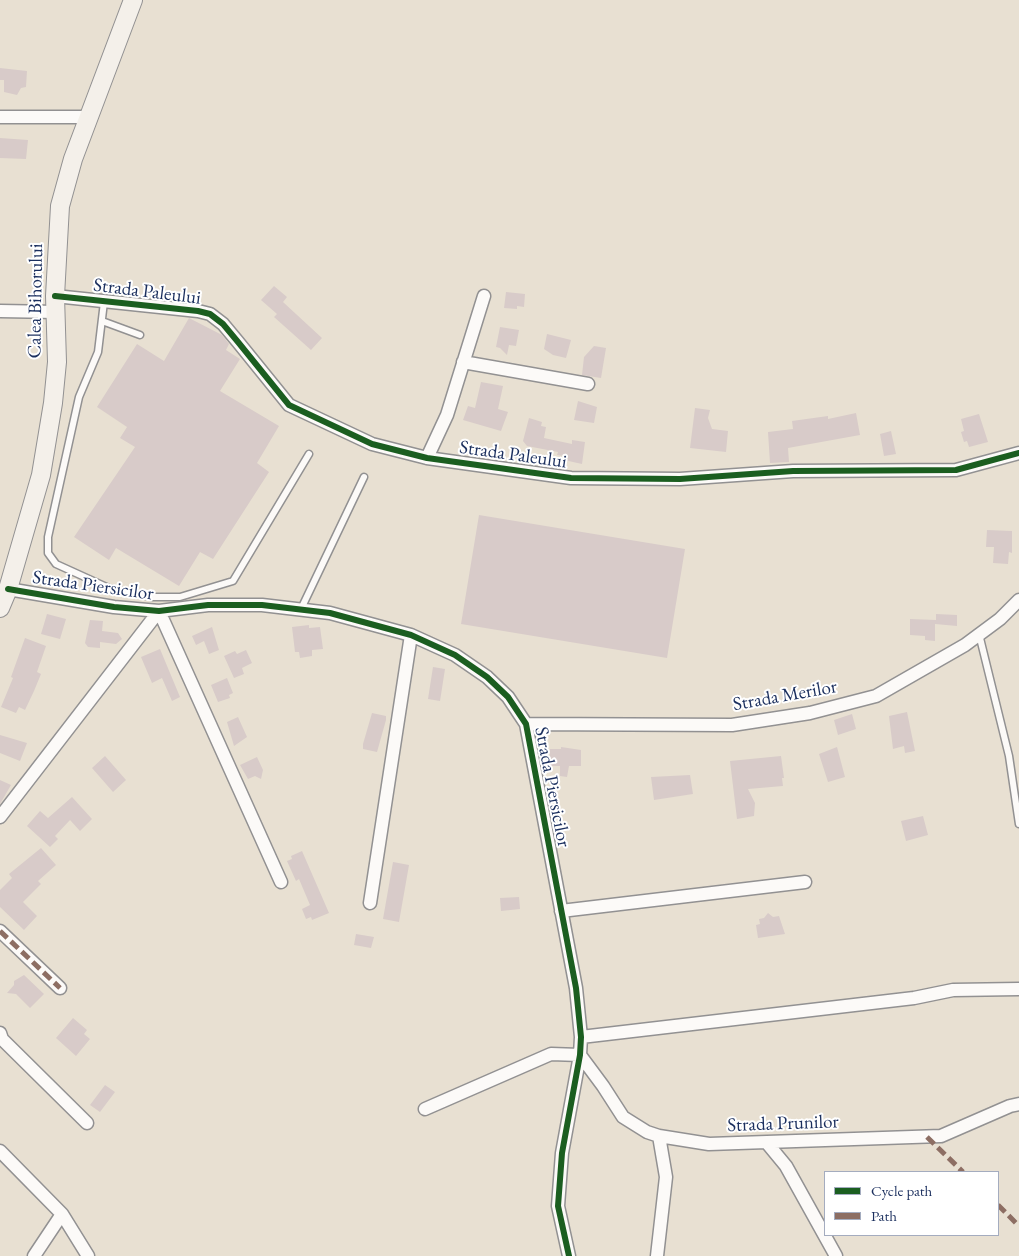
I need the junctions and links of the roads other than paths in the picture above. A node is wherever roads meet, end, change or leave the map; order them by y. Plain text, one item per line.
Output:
1 (132, 0) edge
2 (0, 117) edge
3 (88, 117) junction
4 (484, 296) dead end
5 (104, 302) junction
6 (56, 304) junction
7 (0, 311) edge
8 (102, 322) junction
9 (140, 335) dead end
10 (463, 362) junction
11 (588, 384) dead end
12 (1019, 453) edge
13 (309, 454) dead end
14 (427, 458) junction
15 (364, 477) dead end
16 (8, 589) junction
17 (1019, 600) edge
18 (0, 608) edge
19 (300, 609) junction
20 (159, 611) junction
21 (979, 634) junction
22 (411, 635) junction
23 (526, 724) junction
24 (0, 817) edge
25 (1019, 824) edge
26 (281, 882) dead end
27 (805, 882) dead end
28 (370, 903) dead end
29 (561, 911) junction
30 (0, 931) edge
31 (60, 988) dead end
32 (1019, 989) edge
33 (0, 1033) edge
34 (581, 1037) junction
35 (580, 1055) junction
36 (1019, 1104) edge
37 (425, 1109) dead end
38 (87, 1123) dead end
39 (659, 1136) junction
40 (767, 1143) junction
41 (0, 1152) edge
42 (62, 1214) junction
43 (824, 1234) edge
44 (825, 1236) edge
45 (34, 1256) edge
46 (88, 1256) edge
47 (569, 1256) edge
48 (657, 1256) edge
49 (836, 1256) edge

1 - 3 main road, Calea Bihorului
2 - 3 street
3 - 6 main road, Calea Bihorului
4 - 10 street
5 - 6 street, Strada Paleului
5 - 8 lane
5 - 14 street, Strada Paleului
6 - 7 street, Strada Paleului
6 - 16 main road, Calea Bihorului
8 - 9 lane
8 - 13 lane
10 - 11 street
10 - 14 street
12 - 14 street, Strada Paleului
15 - 19 lane
16 - 18 main road, Calea Bihorului
16 - 20 street, Strada Piersicilor
17 - 21 street, Strada Merilor
19 - 20 street, Strada Piersicilor
19 - 22 street, Strada Piersicilor
20 - 24 street
20 - 26 street
21 - 23 street, Strada Merilor
21 - 25 lane
22 - 23 street, Strada Piersicilor
22 - 28 street
23 - 29 street, Strada Piersicilor
27 - 29 street
29 - 34 street, Strada Piersicilor
30 - 31 street
32 - 34 street
33 - 38 street
34 - 35 street, Strada Piersicilor
35 - 37 street
35 - 39 street, Strada Prunilor
35 - 47 street, Strada Piersicilor
36 - 40 street, Strada Prunilor
39 - 40 street, Strada Prunilor
39 - 48 street
40 - 43 street
41 - 42 street
42 - 45 street
42 - 46 street
44 - 49 street

